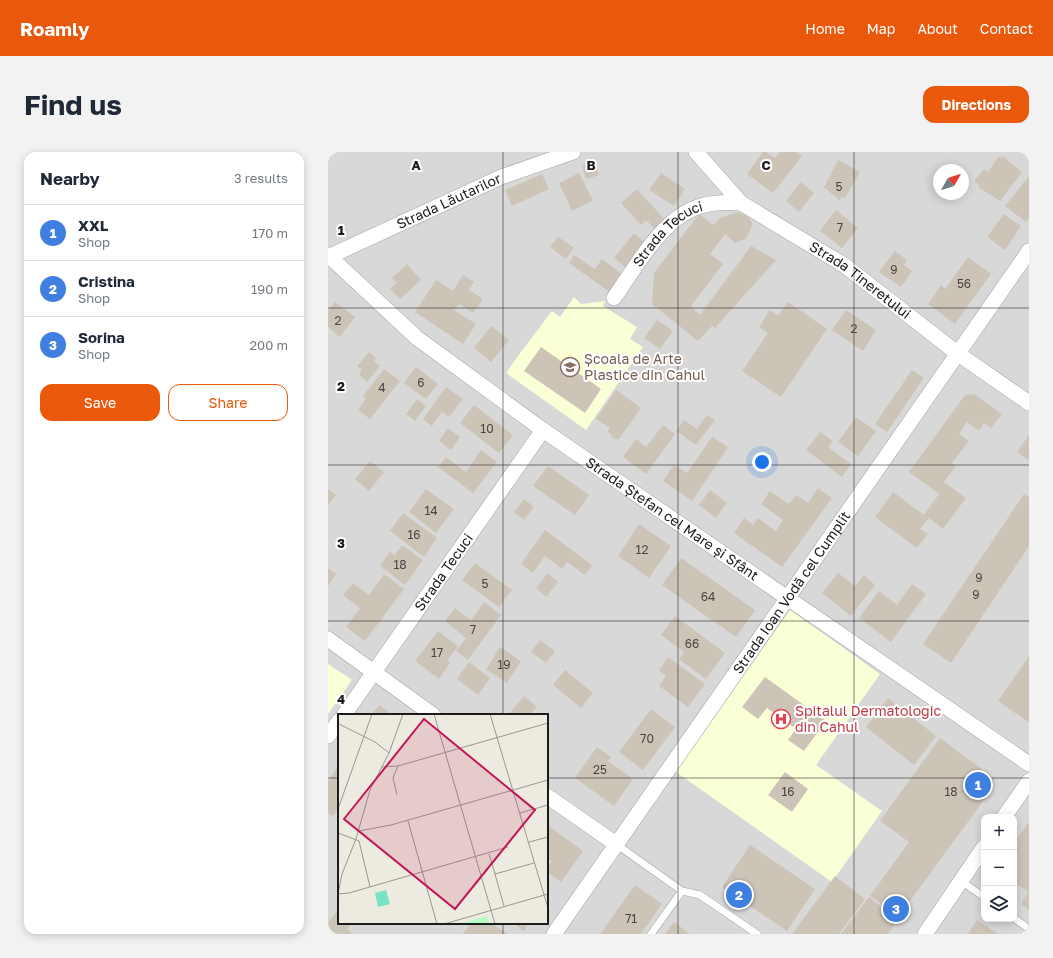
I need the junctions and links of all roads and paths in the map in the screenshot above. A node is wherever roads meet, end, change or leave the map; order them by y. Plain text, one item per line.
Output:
1 (573, 152) edge
2 (696, 152) edge
3 (741, 202) junction
4 (1029, 251) edge
5 (329, 256) edge
6 (614, 298) dead end
7 (957, 354) junction
8 (1029, 403) edge
9 (543, 430) junction
10 (787, 598) junction
11 (328, 639) edge
12 (374, 673) junction
13 (345, 714) edge
14 (432, 714) edge
15 (338, 722) edge
16 (328, 736) edge
17 (1029, 764) edge
18 (1029, 781) edge
19 (548, 797) edge
20 (1006, 814) edge
21 (616, 844) junction
22 (982, 850) edge
23 (961, 880) junction
24 (682, 891) junction
25 (981, 895) edge
26 (1017, 920) edge
27 (1029, 929) edge
28 (554, 934) edge
29 (651, 934) edge
30 (758, 934) edge
31 (925, 934) edge

1 - 5 street, Strada Lăutarilor
2 - 3 street, Strada Tineretului
3 - 6 street, Strada Tecuci
3 - 7 street, Strada Tineretului
4 - 7 street, Strada Ioan Vodă cel Cumplit
5 - 9 street, Strada Ștefan cel Mare și Sfânt
7 - 8 street, Strada Tineretului
7 - 10 street, Strada Ioan Vodă cel Cumplit
9 - 10 street, Strada Ștefan cel Mare și Sfânt
9 - 12 street, Strada Tecuci
10 - 17 street, Strada Ștefan cel Mare și Sfânt
10 - 21 street, Strada Ioan Vodă cel Cumplit
11 - 12 street
12 - 13 street, Strada Tecuci
12 - 14 street
15 - 16 street
18 - 20 street
19 - 21 street
21 - 24 lane
21 - 28 street, Strada Ioan Vodă cel Cumplit
22 - 23 street
23 - 25 lane
23 - 31 street
24 - 29 lane
24 - 30 lane
26 - 27 lane

